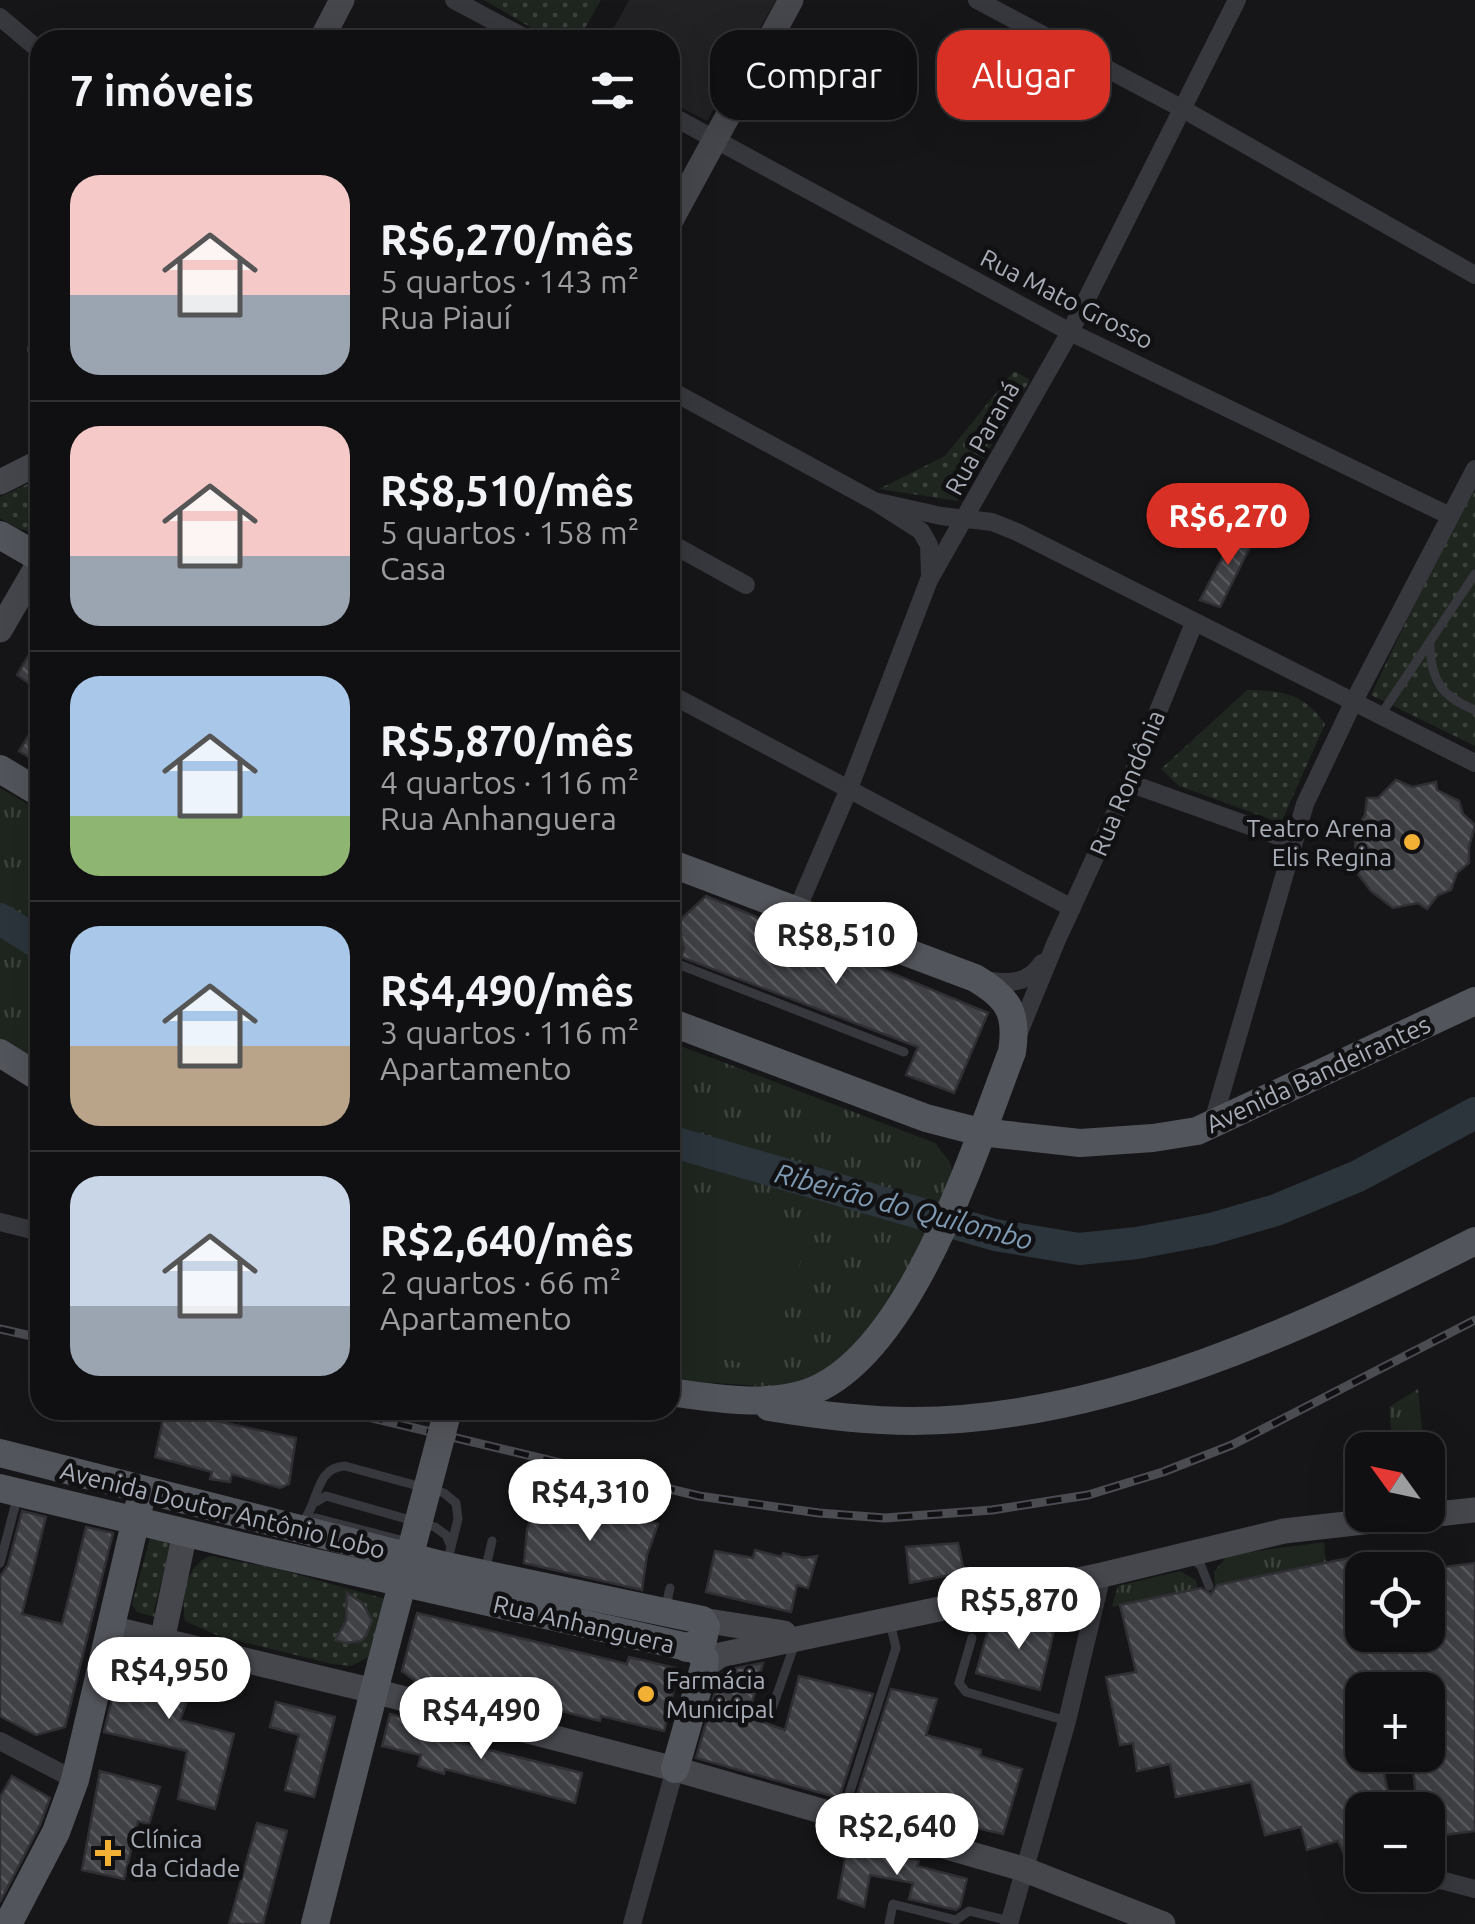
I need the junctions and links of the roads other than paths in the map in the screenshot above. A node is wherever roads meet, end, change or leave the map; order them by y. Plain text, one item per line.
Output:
1 (342, 0) edge
2 (454, 0) edge
3 (791, 0) edge
4 (977, 0) edge
5 (1237, 0) edge
6 (0, 16) edge
7 (326, 30) edge
8 (510, 30) edge
9 (30, 42) edge
10 (1182, 108) junction
11 (680, 120) edge
12 (716, 139) junction
13 (680, 204) edge
14 (1475, 275) edge
15 (1070, 332) junction
16 (680, 395) edge
17 (30, 467) edge
18 (1475, 469) edge
19 (0, 482) edge
20 (874, 501) junction
21 (1448, 515) junction
22 (966, 517) junction
23 (0, 534) edge
24 (680, 550) edge
25 (30, 553) edge
26 (1475, 574) edge
27 (30, 577) edge
28 (929, 580) junction
29 (746, 586) dead end
30 (1194, 623) junction
31 (0, 630) edge
32 (1430, 642) junction
33 (680, 699) edge
34 (1353, 703) junction
35 (1475, 710) edge
36 (1380, 716) junction
37 (1475, 763) edge
38 (0, 769) edge
39 (1129, 783) junction
40 (30, 787) edge
41 (848, 791) junction
42 (1292, 841) junction
43 (680, 867) edge
44 (1072, 908) junction
45 (796, 912) junction
46 (1056, 942) junction
47 (680, 965) edge
48 (976, 978) junction
49 (1475, 1001) edge
50 (680, 1026) edge
51 (904, 1052) dead end
52 (1012, 1052) junction
53 (0, 1053) edge
54 (30, 1072) edge
55 (999, 1085) junction
56 (926, 1118) junction
57 (1212, 1125) junction
58 (980, 1132) junction
59 (1038, 1140) junction
60 (0, 1222) edge
61 (30, 1230) edge
62 (1475, 1242) edge
63 (680, 1393) edge
64 (723, 1399) junction
65 (445, 1420) edge
66 (0, 1453) edge
67 (10, 1490) edge
68 (143, 1490) junction
69 (192, 1500) junction
70 (314, 1505) junction
71 (1475, 1510) edge
72 (1445, 1513) edge
73 (136, 1522) junction
74 (1345, 1524) edge
75 (295, 1525) junction
76 (185, 1533) junction
77 (492, 1541) dead end
78 (1218, 1547) junction
79 (1188, 1554) junction
80 (440, 1561) junction
81 (0, 1563) edge
82 (484, 1574) junction
83 (1102, 1575) junction
84 (386, 1578) joint
85 (890, 1619) junction
86 (702, 1620) junction
87 (110, 1628) junction
88 (824, 1633) junction
89 (796, 1638) junction
90 (972, 1638) dead end
91 (162, 1641) junction
92 (696, 1658) junction
93 (377, 1678) junction
94 (773, 1706) dead end
95 (1067, 1721) junction
96 (0, 1741) edge
97 (675, 1770) junction
98 (76, 1780) junction
99 (841, 1817) junction
100 (1022, 1869) junction
101 (1445, 1881) edge
102 (1475, 1889) edge
103 (1009, 1922) edge
104 (8, 1924) edge
105 (315, 1924) edge
106 (632, 1924) edge
107 (888, 1924) edge
108 (1163, 1924) edge

1 - 7 main road
2 - 8 street
3 - 12 main road
4 - 10 street
5 - 10 street, Rua Paraná
6 - 9 street
10 - 14 street
10 - 15 street, Rua Paraná
11 - 12 street, Rua Mato Grosso
12 - 13 main road
12 - 15 street, Rua Mato Grosso
15 - 21 street, Rua Mato Grosso
15 - 22 street, Rua Paraná
16 - 20 street
17 - 19 main road
18 - 21 street
20 - 22 street
20 - 28 street
21 - 34 street
22 - 28 street, Rua Paraná
22 - 30 street
23 - 25 main road
24 - 29 street
26 - 32 lane
27 - 31 main road
28 - 41 street, Rua Paraná
30 - 34 street
30 - 39 street, Rua Rondônia
32 - 35 lane
32 - 36 lane
33 - 41 street
34 - 36 street
34 - 42 street
36 - 37 street
38 - 40 main road
39 - 42 street
39 - 44 street, Rua Rondônia
41 - 44 street
41 - 45 street, Rua Paraná
42 - 57 street
43 - 45 main road
44 - 46 street, Rua Rondônia
45 - 48 main road
46 - 48 street, Rua Rondônia
46 - 52 street, Rua Rondônia
47 - 51 lane
48 - 52 main road
49 - 57 main road, Avenida Bandeirantes
50 - 56 main road, Avenida Bandeirantes
52 - 55 main road, Rua Rondônia
53 - 54 main road
55 - 56 main road
55 - 58 main road, Rua Rondônia
55 - 59 main road
56 - 58 main road, Avenida Bandeirantes
57 - 59 main road, Avenida Bandeirantes
58 - 59 main road, Avenida Bandeirantes
58 - 64 main road
60 - 61 street
62 - 64 main road
63 - 64 main road
65 - 93 main road, bridge
66 - 68 main road, Avenida Doutor Antônio Lobo
67 - 73 main road, Avenida Doutor Antônio Lobo
67 - 81 lane
68 - 69 main road, Avenida Doutor Antônio Lobo
68 - 73 main road
69 - 75 main road, Avenida Doutor Antônio Lobo
69 - 76 main road
70 - 75 lane
70 - 80 lane
70 - 80 lane
71 - 72 main road, Rua Anhanguera
73 - 76 main road, Avenida Doutor Antônio Lobo
73 - 87 main road
74 - 78 main road, Rua Anhanguera
75 - 80 main road, Avenida Doutor Antônio Lobo
76 - 84 main road, Avenida Doutor Antônio Lobo
76 - 91 main road
77 - 82 lane
78 - 79 main road, Rua Anhanguera
78 - 79 lane
79 - 83 main road, Rua Anhanguera
80 - 82 main road, Rua Anhanguera
80 - 84 main road, Rua Anhanguera
80 - 92 main road, Rua Anhanguera
82 - 86 main road, Rua Anhanguera
83 - 85 main road, Rua Anhanguera
83 - 95 street
85 - 88 main road, Rua Anhanguera
85 - 99 lane
86 - 88 main road, Rua Anhanguera
86 - 92 main road
87 - 91 main road
87 - 98 main road
88 - 89 main road, Rua Anhanguera
89 - 92 main road, Rua Anhanguera
89 - 94 lane
90 - 95 lane
91 - 93 main road
92 - 97 main road
93 - 97 main road
93 - 105 main road
95 - 100 street
96 - 98 street
97 - 99 main road
97 - 106 street
98 - 104 main road
99 - 100 main road
100 - 103 street
100 - 108 main road
101 - 102 street
103 - 107 lane

